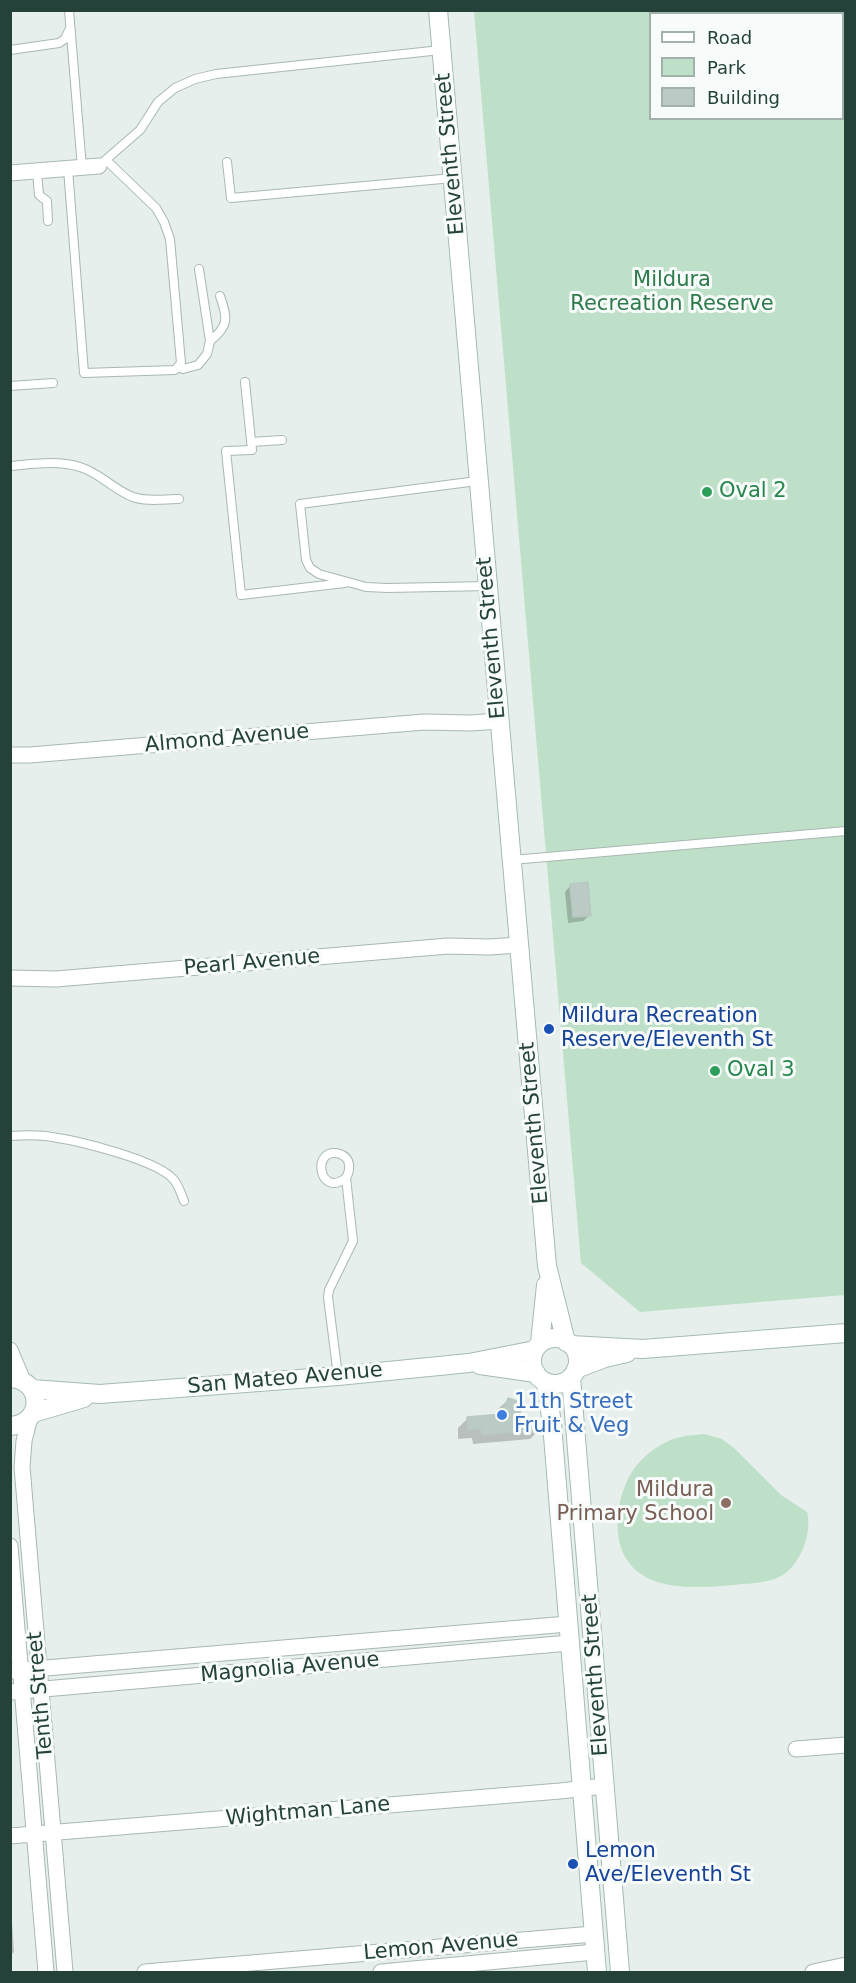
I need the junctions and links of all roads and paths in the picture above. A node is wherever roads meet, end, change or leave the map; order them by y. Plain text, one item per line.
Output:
1 (69, 10) edge
2 (438, 10) edge
3 (70, 26) junction
4 (10, 50) edge
5 (441, 50) junction
6 (227, 162) dead end
7 (103, 163) junction
8 (75, 168) junction
9 (37, 171) junction
10 (10, 173) edge
11 (453, 178) junction
12 (48, 221) dead end
13 (199, 269) dead end
14 (220, 296) dead end
15 (210, 341) junction
16 (178, 367) junction
17 (245, 382) dead end
18 (53, 383) dead end
19 (10, 386) edge
20 (282, 440) dead end
21 (251, 442) junction
22 (10, 466) edge
23 (479, 481) junction
24 (179, 499) dead end
25 (351, 583) junction
26 (488, 586) junction
27 (499, 716) junction
28 (10, 757) edge
29 (846, 831) edge
30 (512, 860) junction
31 (519, 940) junction
32 (10, 978) edge
33 (56, 979) junction
34 (10, 988) edge
35 (10, 1136) edge
36 (346, 1178) dead end
37 (184, 1201) dead end
38 (547, 1266) junction
39 (846, 1333) edge
40 (568, 1343) junction
41 (537, 1347) junction
42 (643, 1349) junction
43 (10, 1350) edge
44 (470, 1363) junction
45 (573, 1373) junction
46 (338, 1376) junction
47 (541, 1378) junction
48 (22, 1383) edge
49 (100, 1394) junction
50 (32, 1415) junction
51 (10, 1426) edge
52 (10, 1546) edge
53 (593, 1631) junction
54 (470, 1633) junction
55 (569, 1634) junction
56 (397, 1639) junction
57 (327, 1644) junction
58 (255, 1650) junction
59 (471, 1652) junction
60 (207, 1654) junction
61 (158, 1658) junction
62 (399, 1658) junction
63 (111, 1662) junction
64 (329, 1665) junction
65 (38, 1668) junction
66 (16, 1670) edge
67 (256, 1671) junction
68 (210, 1675) junction
69 (159, 1679) junction
70 (112, 1683) junction
71 (40, 1689) junction
72 (17, 1692) edge
73 (846, 1744) edge
74 (796, 1749) dead end
75 (604, 1786) junction
76 (582, 1788) junction
77 (52, 1833) junction
78 (34, 1834) junction
79 (10, 1836) edge
80 (593, 1934) junction
81 (617, 1942) junction
82 (595, 1952) junction
83 (846, 1965) edge
84 (46, 1972) edge
85 (64, 1972) edge
86 (145, 1972) edge
87 (381, 1972) edge
88 (597, 1972) edge
89 (620, 1972) edge
90 (813, 1972) edge

1 - 3 lane
2 - 5 main road, Eleventh Street
3 - 4 lane
3 - 8 lane
5 - 7 lane
5 - 11 main road, Eleventh Street
6 - 11 lane
7 - 8 street
7 - 16 lane
8 - 9 street
8 - 16 lane
9 - 10 street
9 - 12 lane
11 - 23 main road, Eleventh Street
13 - 15 lane
14 - 15 lane
15 - 16 lane
17 - 21 lane
18 - 19 lane
20 - 21 lane
21 - 25 lane
22 - 24 lane
23 - 25 lane
23 - 26 main road, Eleventh Street
25 - 26 lane
26 - 27 main road, Eleventh Street
27 - 28 street, Almond Avenue
27 - 30 main road, Eleventh Street
29 - 30 lane
30 - 31 main road, Eleventh Street
31 - 33 street, Pearl Avenue
31 - 38 main road, Eleventh Street
32 - 33 street, Pearl Avenue
33 - 34 street, Pearl Avenue
35 - 37 lane
36 - 46 lane
38 - 40 main road, Eleventh Street
38 - 41 main road, Eleventh Street
39 - 42 main road
40 - 41 main road
40 - 42 main road
40 - 45 main road
41 - 44 main road, San Mateo Avenue
41 - 47 main road
42 - 45 main road
43 - 48 street
44 - 46 main road, San Mateo Avenue
44 - 47 main road, San Mateo Avenue
45 - 47 main road
45 - 53 main road, Eleventh Street
46 - 49 main road, San Mateo Avenue
47 - 55 main road, Eleventh Street
48 - 49 main road, San Mateo Avenue
48 - 50 main road
49 - 50 main road, San Mateo Avenue
50 - 51 main road, San Mateo Avenue
50 - 65 street, Tenth Street
52 - 66 street, Tenth Street
53 - 55 main road
53 - 75 main road, Eleventh Street
54 - 55 street, Magnolia Avenue
54 - 56 street, Magnolia Avenue
54 - 59 street
55 - 59 street, Magnolia Avenue
55 - 76 main road, Eleventh Street
56 - 57 street, Magnolia Avenue
56 - 62 street
57 - 58 street, Magnolia Avenue
57 - 64 street
58 - 60 street, Magnolia Avenue
58 - 67 street
59 - 62 street, Magnolia Avenue
60 - 61 street, Magnolia Avenue
60 - 68 street
61 - 63 street, Magnolia Avenue
61 - 69 street
62 - 64 street, Magnolia Avenue
63 - 65 street, Magnolia Avenue
63 - 70 street
64 - 67 street, Magnolia Avenue
65 - 66 street, Magnolia Avenue
65 - 71 street, Tenth Street
66 - 72 street, Tenth Street
67 - 68 street, Magnolia Avenue
68 - 69 street, Magnolia Avenue
69 - 70 street, Magnolia Avenue
70 - 71 street, Magnolia Avenue
71 - 72 street, Magnolia Avenue
71 - 77 street, Tenth Street
72 - 78 street, Tenth Street
73 - 74 street
75 - 76 street, Wightman Lane
75 - 81 main road, Eleventh Street
76 - 77 street, Wightman Lane
76 - 80 main road, Eleventh Street
77 - 78 street, Wightman Lane
77 - 85 street, Tenth Street
78 - 79 street, Wightman Lane
78 - 84 street, Tenth Street
80 - 81 main road
80 - 82 main road, Eleventh Street
80 - 86 street, Lemon Avenue
81 - 82 main road
81 - 89 main road, Eleventh Street
82 - 87 street, Lemon Avenue
82 - 88 main road, Eleventh Street
83 - 90 street

